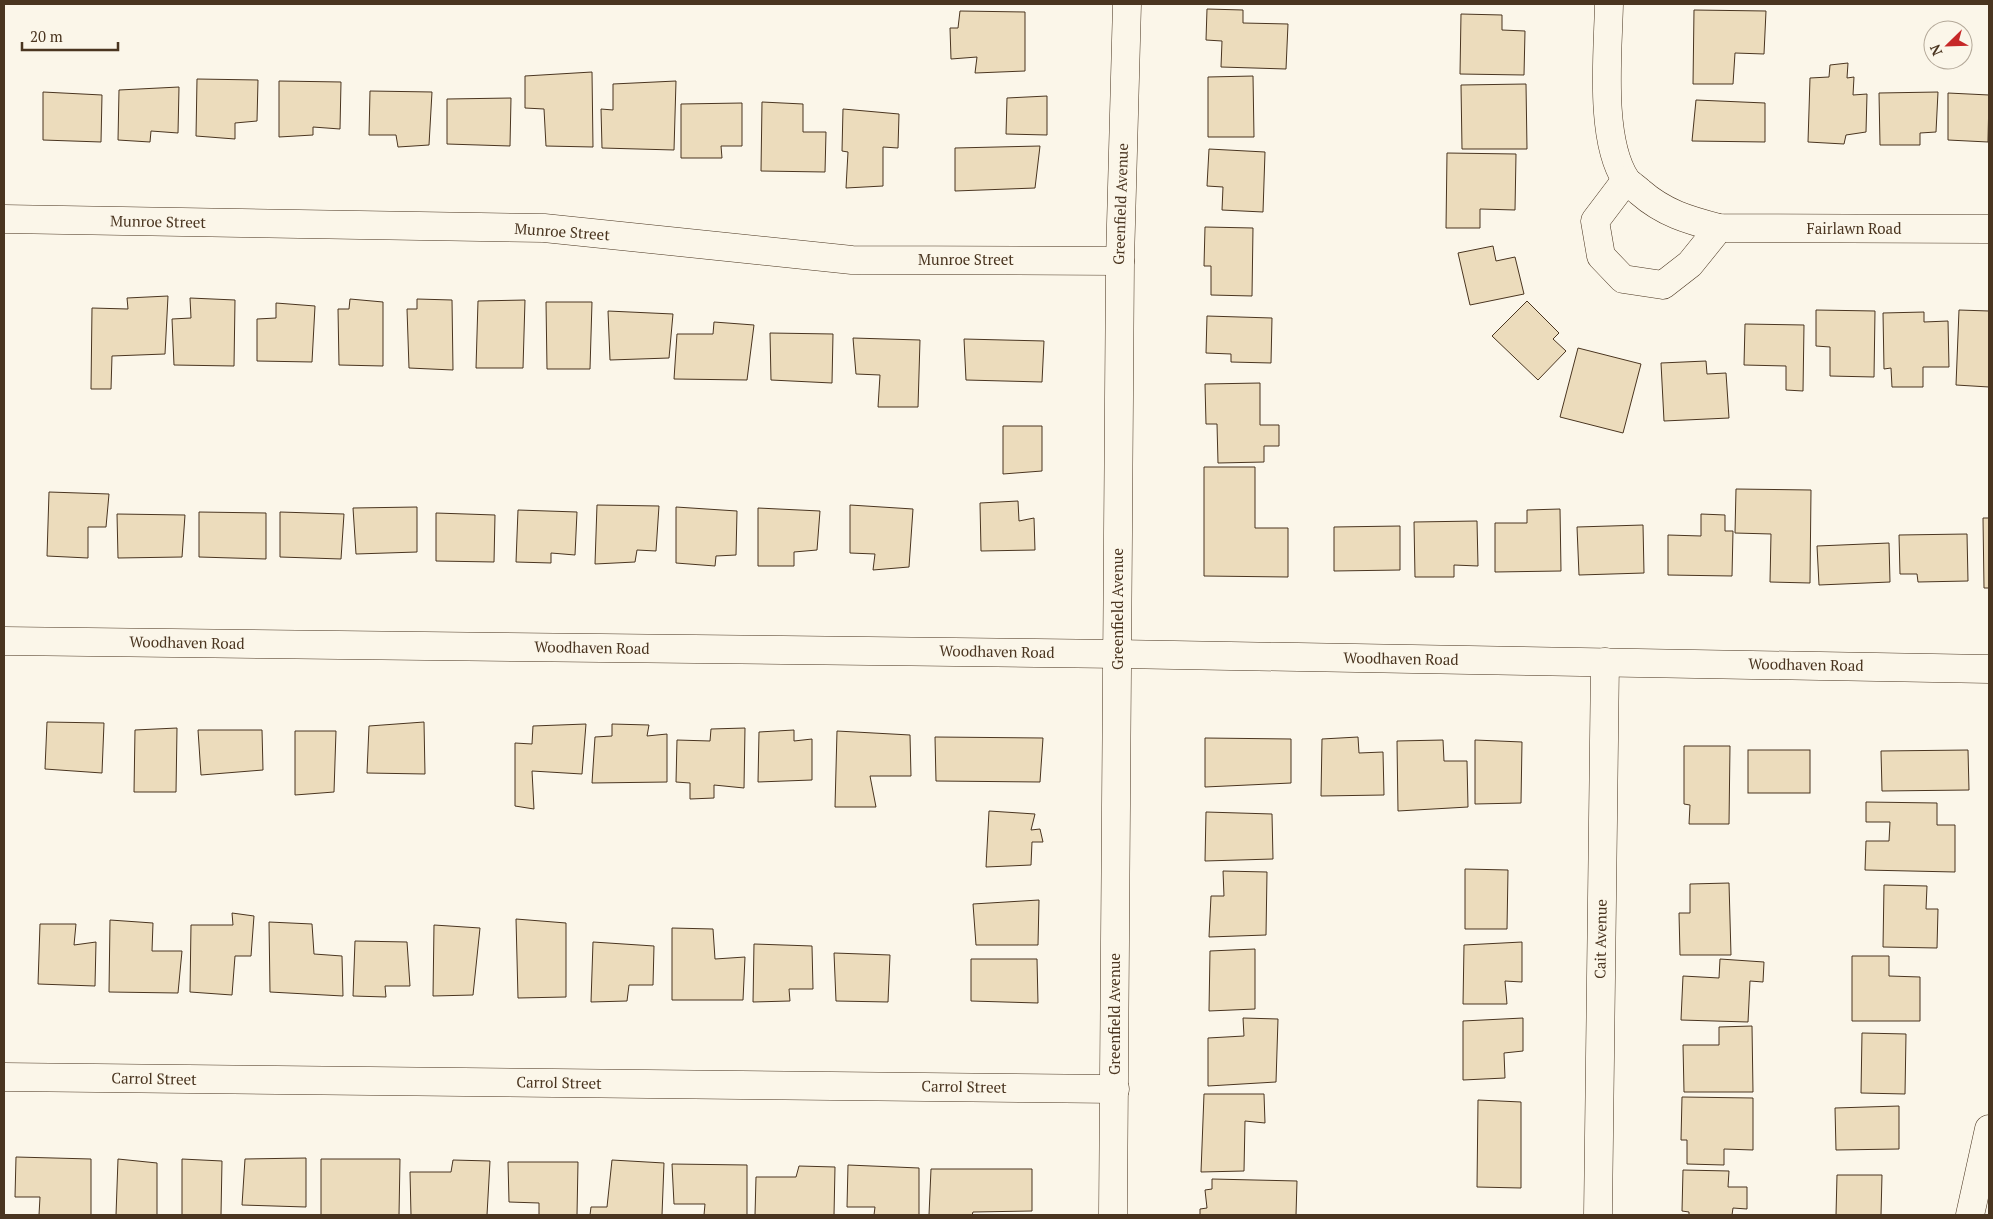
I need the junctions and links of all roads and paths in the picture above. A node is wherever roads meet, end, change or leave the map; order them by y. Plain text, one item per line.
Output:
1 (1128, 4) edge
2 (1608, 4) edge
3 (1626, 180) junction
4 (4, 219) edge
5 (1719, 228) junction
6 (1989, 229) edge
7 (1120, 261) junction
8 (4, 641) edge
9 (1118, 654) junction
10 (1605, 662) junction
11 (1989, 668) edge
12 (4, 1077) edge
13 (1114, 1089) junction
14 (1989, 1129) edge
15 (1113, 1215) edge
16 (1598, 1215) edge
17 (1970, 1215) edge

1 - 7 street, Greenfield Avenue
2 - 3 street, Fairlawn Road
3 - 5 street, Fairlawn Road
3 - 5 street
4 - 7 street, Munroe Street
5 - 6 street, Fairlawn Road
7 - 9 street, Greenfield Avenue
8 - 9 street, Woodhaven Road
9 - 10 street, Woodhaven Road
9 - 13 street, Greenfield Avenue
10 - 11 street, Woodhaven Road
10 - 16 street, Cait Avenue
12 - 13 street, Carrol Street
13 - 15 street, Greenfield Avenue
14 - 17 street

